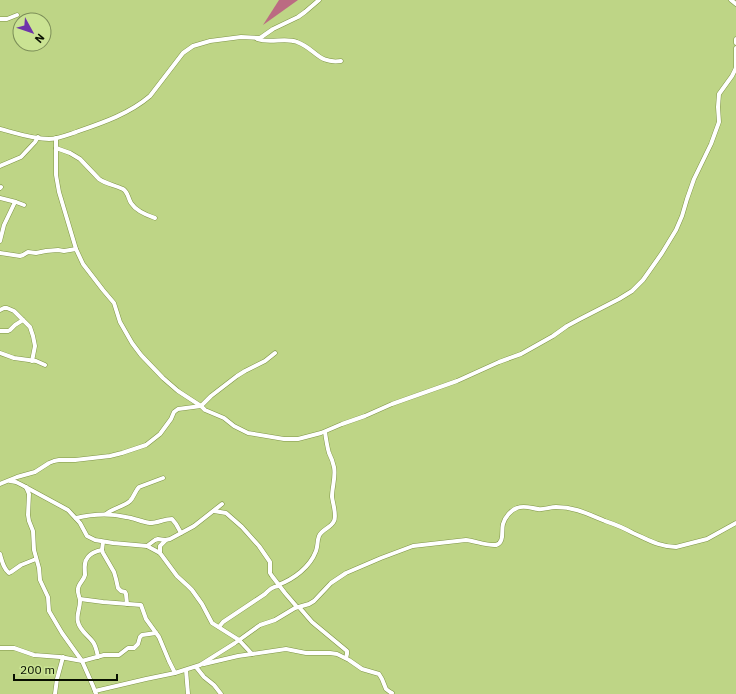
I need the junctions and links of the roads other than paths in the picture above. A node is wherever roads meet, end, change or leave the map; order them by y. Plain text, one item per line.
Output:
1 (319, 0) edge
2 (731, 0) edge
3 (736, 4) edge
4 (12, 17) edge
5 (0, 19) edge
6 (255, 38) junction
7 (736, 39) edge
8 (736, 43) edge
9 (736, 48) edge
10 (341, 61) dead end
11 (0, 129) edge
12 (38, 138) junction
13 (56, 138) junction
14 (56, 148) junction
15 (0, 166) edge
16 (0, 198) edge
17 (15, 202) junction
18 (24, 205) dead end
19 (155, 218) dead end
20 (0, 241) edge
21 (76, 249) junction
22 (0, 253) edge
23 (0, 304) edge
24 (2, 309) edge
25 (23, 320) junction
26 (0, 332) edge
27 (0, 353) edge
28 (275, 353) dead end
29 (32, 360) junction
30 (45, 365) dead end
31 (201, 406) junction
32 (325, 432) junction
33 (163, 478) dead end
34 (8, 480) junction
35 (0, 484) edge
36 (26, 487) junction
37 (222, 504) dead end
38 (214, 511) junction
39 (106, 514) junction
40 (92, 515) junction
41 (76, 518) junction
42 (736, 523) edge
43 (81, 524) junction
44 (181, 533) junction
45 (166, 540) junction
46 (102, 542) junction
47 (147, 546) junction
48 (102, 550) junction
49 (160, 553) junction
50 (0, 554) edge
51 (36, 559) junction
52 (279, 585) junction
53 (80, 599) junction
54 (127, 604) junction
55 (298, 607) junction
56 (219, 627) junction
57 (156, 632) junction
58 (239, 640) junction
59 (0, 648) edge
60 (252, 654) junction
61 (62, 657) junction
62 (98, 657) junction
63 (346, 658) junction
64 (82, 661) junction
65 (198, 666) junction
66 (186, 670) junction
67 (174, 673) junction
68 (96, 692) edge
69 (392, 693) edge
70 (55, 694) edge
71 (188, 694) edge
72 (221, 694) edge

1 - 6 street
2 - 3 street
4 - 5 street
6 - 10 street
6 - 13 street
7 - 8 street
9 - 32 street
11 - 12 street
12 - 13 street
12 - 15 street
13 - 14 street
14 - 19 street
14 - 21 street
16 - 17 street
17 - 18 street
17 - 20 street
21 - 22 street
21 - 31 street
23 - 24 street
24 - 25 street
25 - 26 street
25 - 29 street
27 - 29 street
28 - 31 street
29 - 30 street
31 - 32 street
31 - 34 street
32 - 52 street
33 - 39 street
34 - 35 street
34 - 36 street
36 - 41 street
36 - 51 street
37 - 38 street
38 - 44 street
38 - 52 street
39 - 40 street
39 - 44 street
40 - 41 street
40 - 43 street
41 - 43 street
42 - 55 street
43 - 46 street
44 - 45 street
45 - 47 street
45 - 49 street
46 - 47 street
46 - 48 street
47 - 49 street
48 - 53 street
48 - 54 street
49 - 56 street
50 - 51 street
51 - 64 street
52 - 55 street
52 - 56 street
53 - 54 street
53 - 62 street
54 - 57 street
55 - 58 street
55 - 63 street
56 - 58 street
57 - 62 street
57 - 67 street
58 - 60 street
58 - 65 street
59 - 61 street
60 - 63 street
60 - 65 street
61 - 64 street
61 - 70 street
62 - 64 street
63 - 69 street
64 - 68 street
65 - 66 street
65 - 72 street
66 - 67 street
66 - 71 street
67 - 68 street

